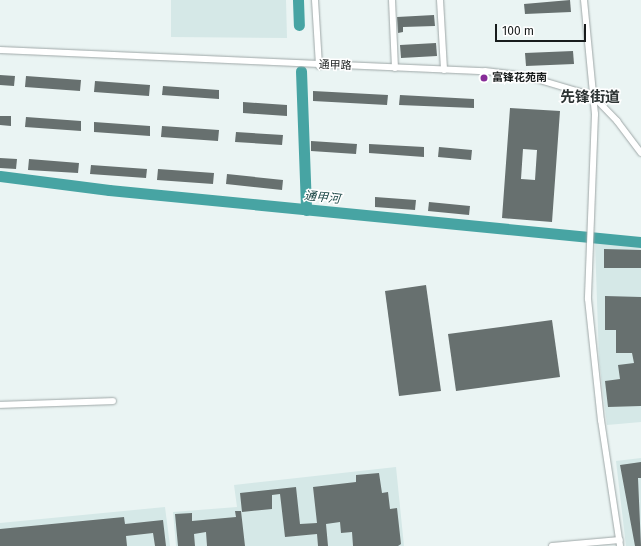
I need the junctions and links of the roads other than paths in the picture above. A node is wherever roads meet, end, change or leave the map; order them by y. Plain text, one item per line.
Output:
1 (316, 0) edge
2 (392, 0) edge
3 (440, 0) edge
4 (584, 0) edge
5 (0, 50) edge
6 (319, 66) junction
7 (395, 68) junction
8 (444, 70) junction
9 (593, 96) junction
10 (641, 153) edge
11 (113, 401) dead end
12 (0, 405) edge
13 (620, 543) edge
14 (552, 546) edge

1 - 6 street
2 - 7 street
3 - 8 street
4 - 9 street
5 - 6 street, 通甲路
6 - 7 street, 通甲路
7 - 8 street, 通甲路
8 - 9 street, 通甲路
9 - 10 street, 通甲路
9 - 13 street
11 - 12 street
13 - 14 street

